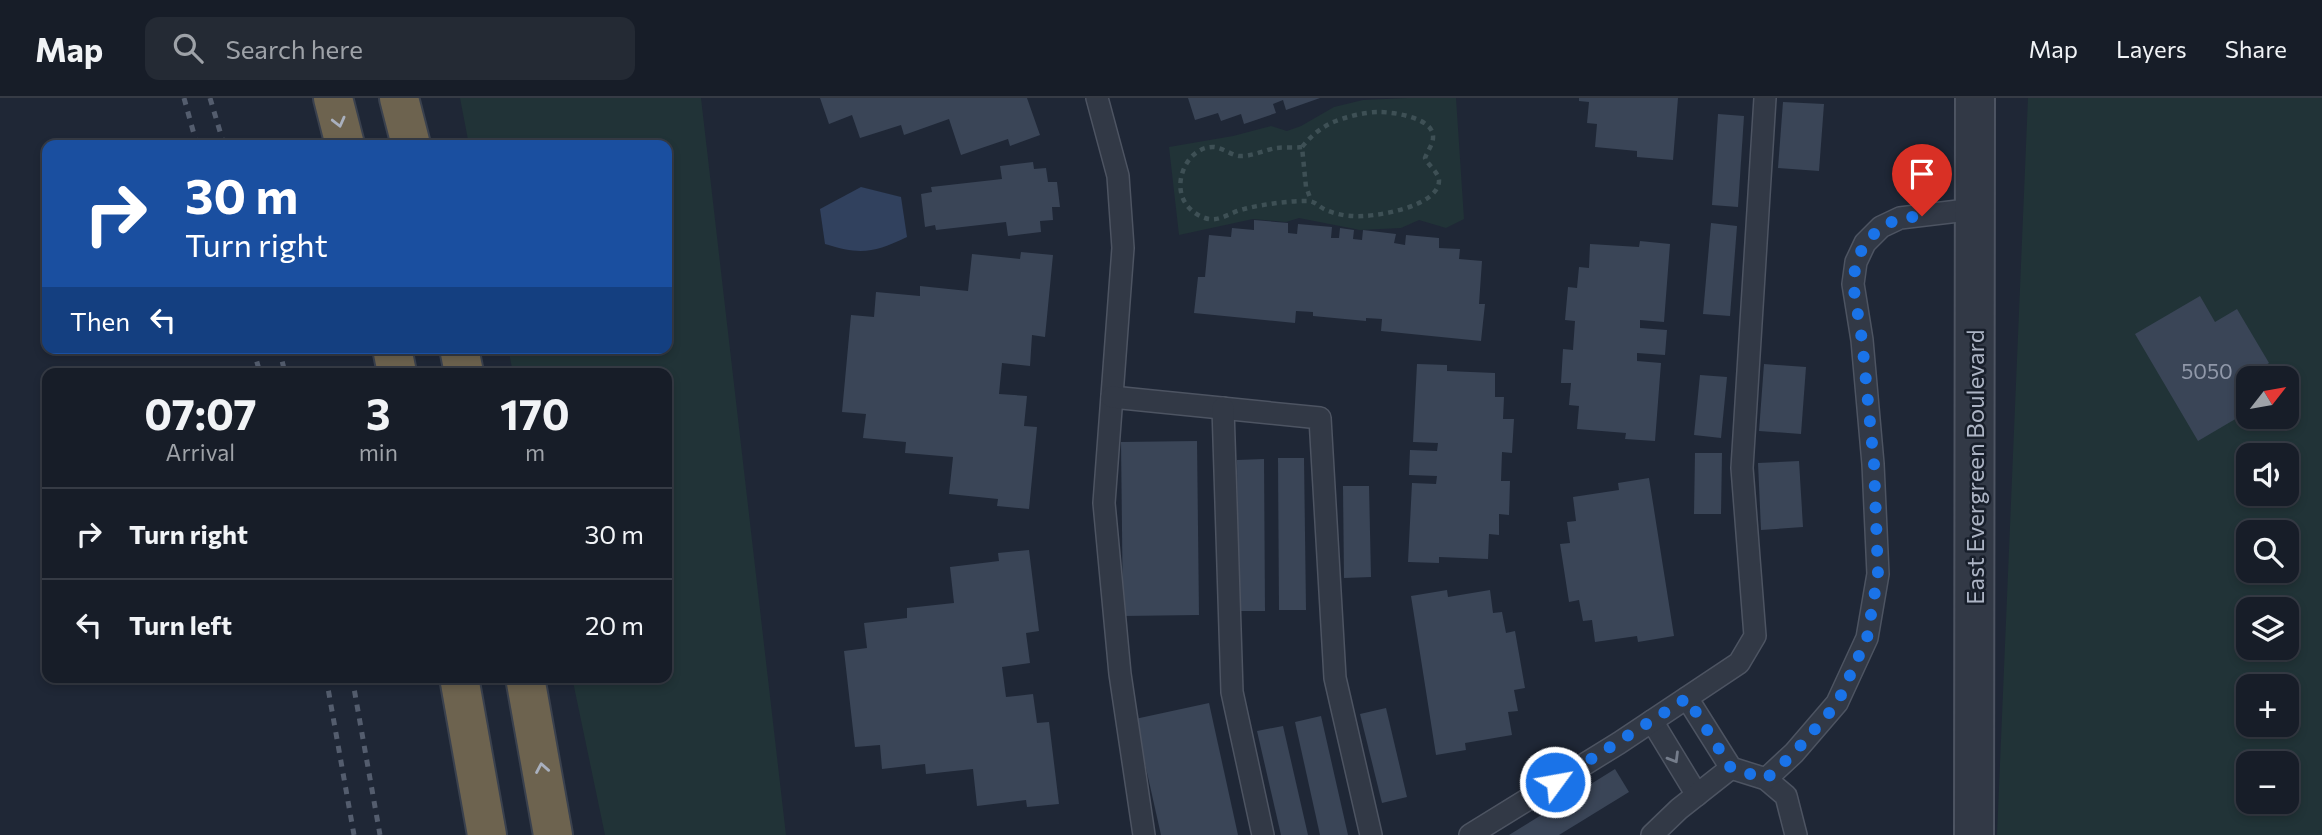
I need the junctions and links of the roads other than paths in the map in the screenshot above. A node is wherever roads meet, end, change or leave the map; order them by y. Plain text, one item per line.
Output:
1 (333, 98) edge
2 (399, 98) edge
3 (1097, 98) edge
4 (1765, 98) edge
5 (1975, 98) edge
6 (344, 140) edge
7 (410, 140) edge
8 (1975, 209) junction
9 (1112, 397) junction
10 (1223, 408) junction
11 (460, 683) edge
12 (526, 683) edge
13 (1687, 698) junction
14 (1652, 721) junction
15 (1731, 768) junction
16 (1766, 779) junction
17 (1697, 795) junction
18 (487, 835) edge
19 (553, 835) edge
20 (1144, 835) edge
21 (1263, 835) edge
22 (1371, 835) edge
23 (1470, 835) edge
24 (1652, 835) edge
25 (1796, 835) edge
26 (1974, 835) edge

1 -> 6 highway
2 - 7 highway
3 - 9 lane
4 - 13 lane
5 - 8 street, East Evergreen Boulevard
8 - 16 lane
8 - 26 street, East Evergreen Boulevard
9 - 10 lane
9 - 20 lane
10 - 21 lane
10 - 22 lane
11 - 18 highway
19 -> 12 highway
13 - 14 lane
13 - 15 lane
14 -> 17 lane
14 - 23 lane
15 - 16 lane
15 - 17 lane
16 - 25 lane
17 - 24 lane

